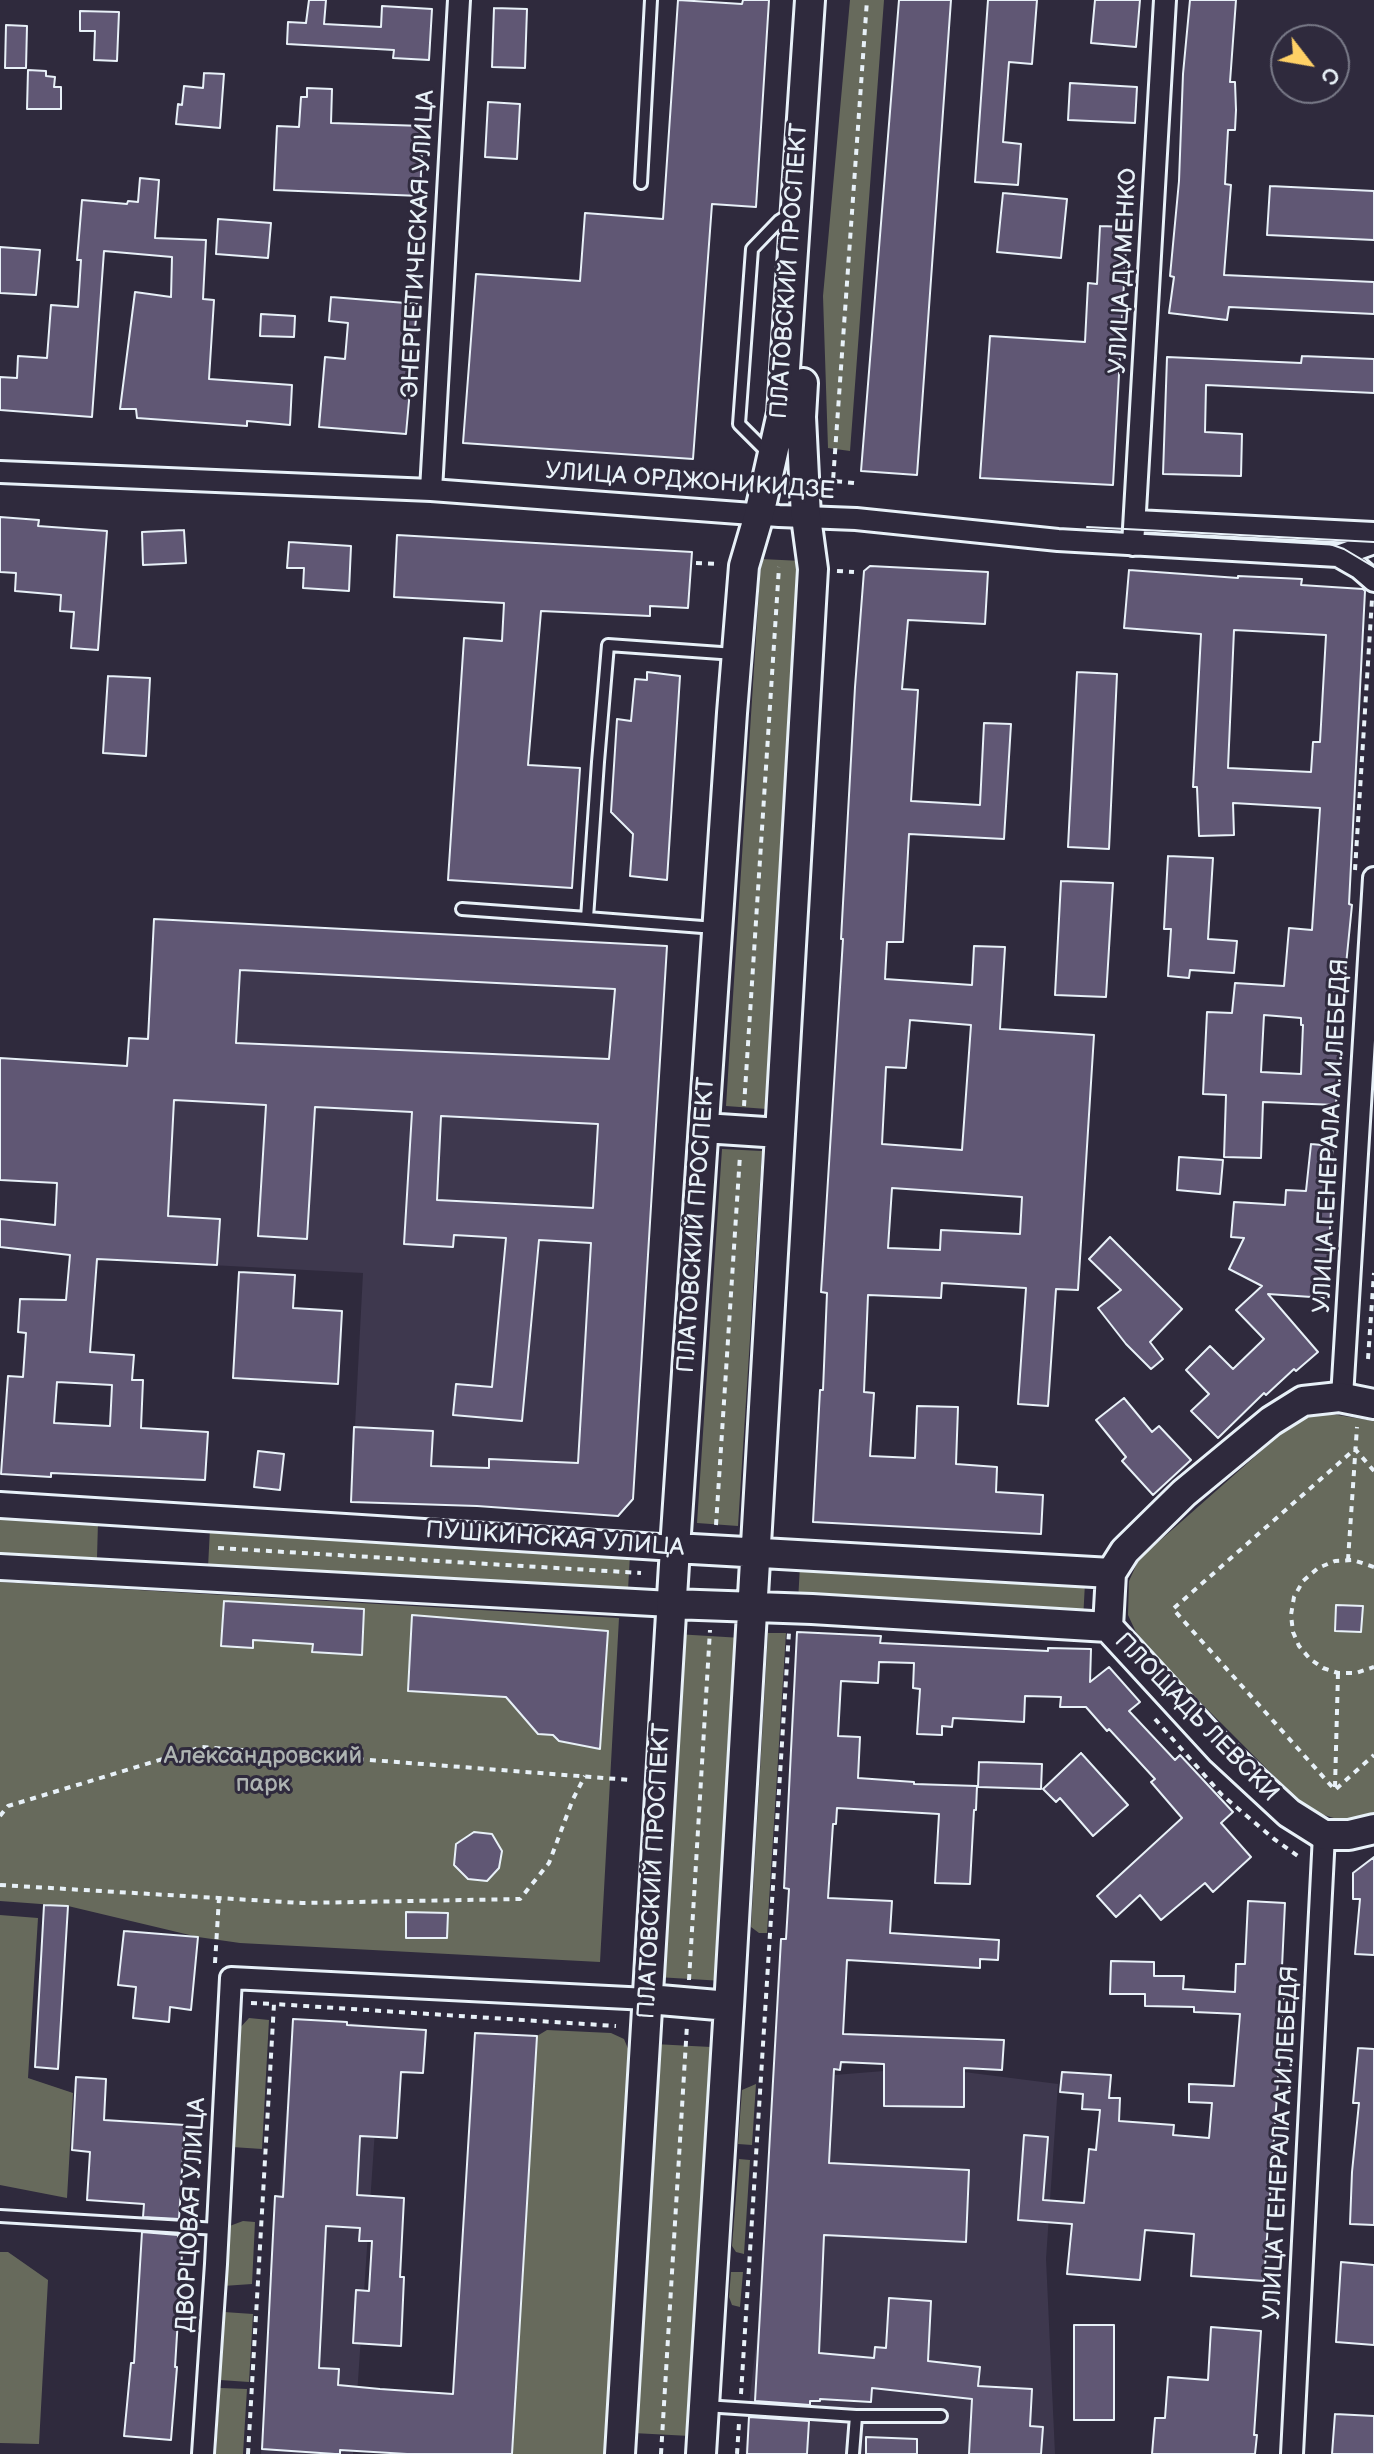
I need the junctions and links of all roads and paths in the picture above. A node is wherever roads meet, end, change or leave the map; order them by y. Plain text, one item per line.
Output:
1 (459, 0) edge
2 (651, 0) edge
3 (810, 0) edge
4 (828, 0) edge
5 (867, 0) edge
6 (1165, 0) edge
7 (641, 183) dead end
8 (796, 211) junction
9 (772, 457) junction
10 (0, 472) edge
11 (854, 483) dead end
12 (431, 490) junction
13 (759, 515) junction
14 (806, 517) junction
15 (1136, 521) junction
16 (1374, 533) edge
17 (1374, 543) edge
18 (1133, 545) junction
19 (1338, 556) junction
20 (744, 566) junction
21 (779, 567) junction
22 (813, 569) junction
23 (1374, 581) edge
24 (737, 654) junction
25 (1374, 878) edge
26 (462, 909) dead end
27 (587, 918) junction
28 (717, 929) junction
29 (704, 1128) junction
30 (742, 1130) junction
31 (780, 1133) junction
32 (1342, 1397) junction
33 (1374, 1404) edge
34 (1374, 1471) edge
35 (0, 1505) edge
36 (218, 1548) dead end
37 (675, 1548) junction
38 (714, 1550) junction
39 (755, 1553) junction
40 (0, 1567) edge
41 (1374, 1567) edge
42 (641, 1573) dead end
43 (1111, 1573) junction
44 (671, 1604) junction
45 (711, 1605) junction
46 (753, 1606) junction
47 (790, 1608) junction
48 (1108, 1627) junction
49 (1374, 1667) edge
50 (1338, 1673) junction
51 (1153, 1716) dead end
52 (1374, 1755) edge
53 (585, 1776) junction
54 (630, 1780) dead end
55 (1335, 1790) junction
56 (0, 1816) edge
57 (1374, 1829) edge
58 (1324, 1835) junction
59 (1298, 1856) dead end
60 (0, 1885) edge
61 (648, 1999) junction
62 (688, 2002) junction
63 (729, 2006) junction
64 (616, 2026) dead end
65 (0, 2216) edge
66 (218, 2229) junction
67 (704, 2406) junction
68 (740, 2409) junction
69 (856, 2416) junction
70 (941, 2416) dead end
71 (203, 2454) edge
72 (248, 2454) edge
73 (620, 2454) edge
74 (661, 2454) edge
75 (701, 2454) edge
76 (737, 2454) edge
77 (853, 2454) edge
78 (1292, 2454) edge

1 - 12 street, ЭНЕРГЕТИЧЕСКАЯ УЛИЦА
2 - 7 lane
3 - 8 main road, ПЛАТОВСКИЙ ПРОСПЕКТ
4 - 14 main road, ПЛАТОВСКИЙ ПРОСПЕКТ
5 - 11 path
6 - 15 street, УЛИЦА ДУМЕНКО
8 - 9 main road, ПЛАТОВСКИЙ ПРОСПЕКТ
8 - 9 lane
9 - 13 main road, ПЛАТОВСКИЙ ПРОСПЕКТ
10 - 12 street, УЛИЦА ОРДЖОНИКИДЗЕ
12 - 13 street, УЛИЦА ОРДЖОНИКИДЗЕ
13 - 14 street, УЛИЦА ОРДЖОНИКИДЗЕ
13 - 20 main road, ПЛАТОВСКИЙ ПРОСПЕКТ
14 - 18 street, УЛИЦА ОРДЖОНИКИДЗЕ
14 - 22 main road, ПЛАТОВСКИЙ ПРОСПЕКТ
15 - 16 street
15 - 18 street, УЛИЦА ДУМЕНКО
17 - 19 street, УЛИЦА ОРДЖОНИКИДЗЕ
18 - 19 street, УЛИЦА ОРДЖОНИКИДЗЕ
19 - 23 street
20 - 21 path
20 - 24 main road, ПЛАТОВСКИЙ ПРОСПЕКТ
21 - 22 path
21 - 30 path
22 - 31 main road, ПЛАТОВСКИЙ ПРОСПЕКТ
24 - 27 lane
24 - 28 main road, ПЛАТОВСКИЙ ПРОСПЕКТ
25 - 32 street, УЛИЦА ГЕНЕРАЛА А.И.ЛЕБЕДЯ
26 - 27 lane
27 - 28 lane
28 - 29 main road, ПЛАТОВСКИЙ ПРОСПЕКТ
29 - 30 main road
29 - 37 main road, ПЛАТОВСКИЙ ПРОСПЕКТ
30 - 31 main road
30 - 38 path
31 - 39 main road, ПЛАТОВСКИЙ ПРОСПЕКТ
32 - 33 main road
32 - 43 main road
34 - 55 path
35 - 37 street, ПУШКИНСКАЯ УЛИЦА
36 - 42 path
37 - 38 main road, ПУШКИНСКАЯ УЛИЦА
37 - 44 main road, ПЛАТОВСКИЙ ПРОСПЕКТ
38 - 39 main road, ПУШКИНСКАЯ УЛИЦА
39 - 43 main road, ПУШКИНСКАЯ УЛИЦА
39 - 46 main road, ПЛАТОВСКИЙ ПРОСПЕКТ
40 - 44 street
41 - 50 path
43 - 48 main road, ПЛОЩАДЬ ЛЕВСКИ
44 - 45 main road
44 - 61 main road, ПЛАТОВСКИЙ ПРОСПЕКТ
45 - 46 main road
45 - 62 path
46 - 47 main road
46 - 63 main road, ПЛАТОВСКИЙ ПРОСПЕКТ
47 - 48 main road
47 - 68 path
48 - 58 main road, ПЛОЩАДЬ ЛЕВСКИ
49 - 50 path
50 - 55 path
51 - 59 path
52 - 55 path
53 - 54 path
53 - 56 path
53 - 60 path
57 - 58 main road
58 - 78 street, УЛИЦА ГЕНЕРАЛА А.И.ЛЕБЕДЯ
61 - 62 main road
61 - 66 street, ДВОРЦОВАЯ УЛИЦА
61 - 73 main road, ПЛАТОВСКИЙ ПРОСПЕКТ
62 - 63 main road
62 - 74 path
63 - 67 main road, ПЛАТОВСКИЙ ПРОСПЕКТ
64 - 72 path
65 - 66 lane
66 - 71 street, ДВОРЦОВАЯ УЛИЦА
67 - 68 lane
67 - 75 main road, ПЛАТОВСКИЙ ПРОСПЕКТ
68 - 69 lane
68 - 76 path
69 - 70 lane
69 - 77 lane

